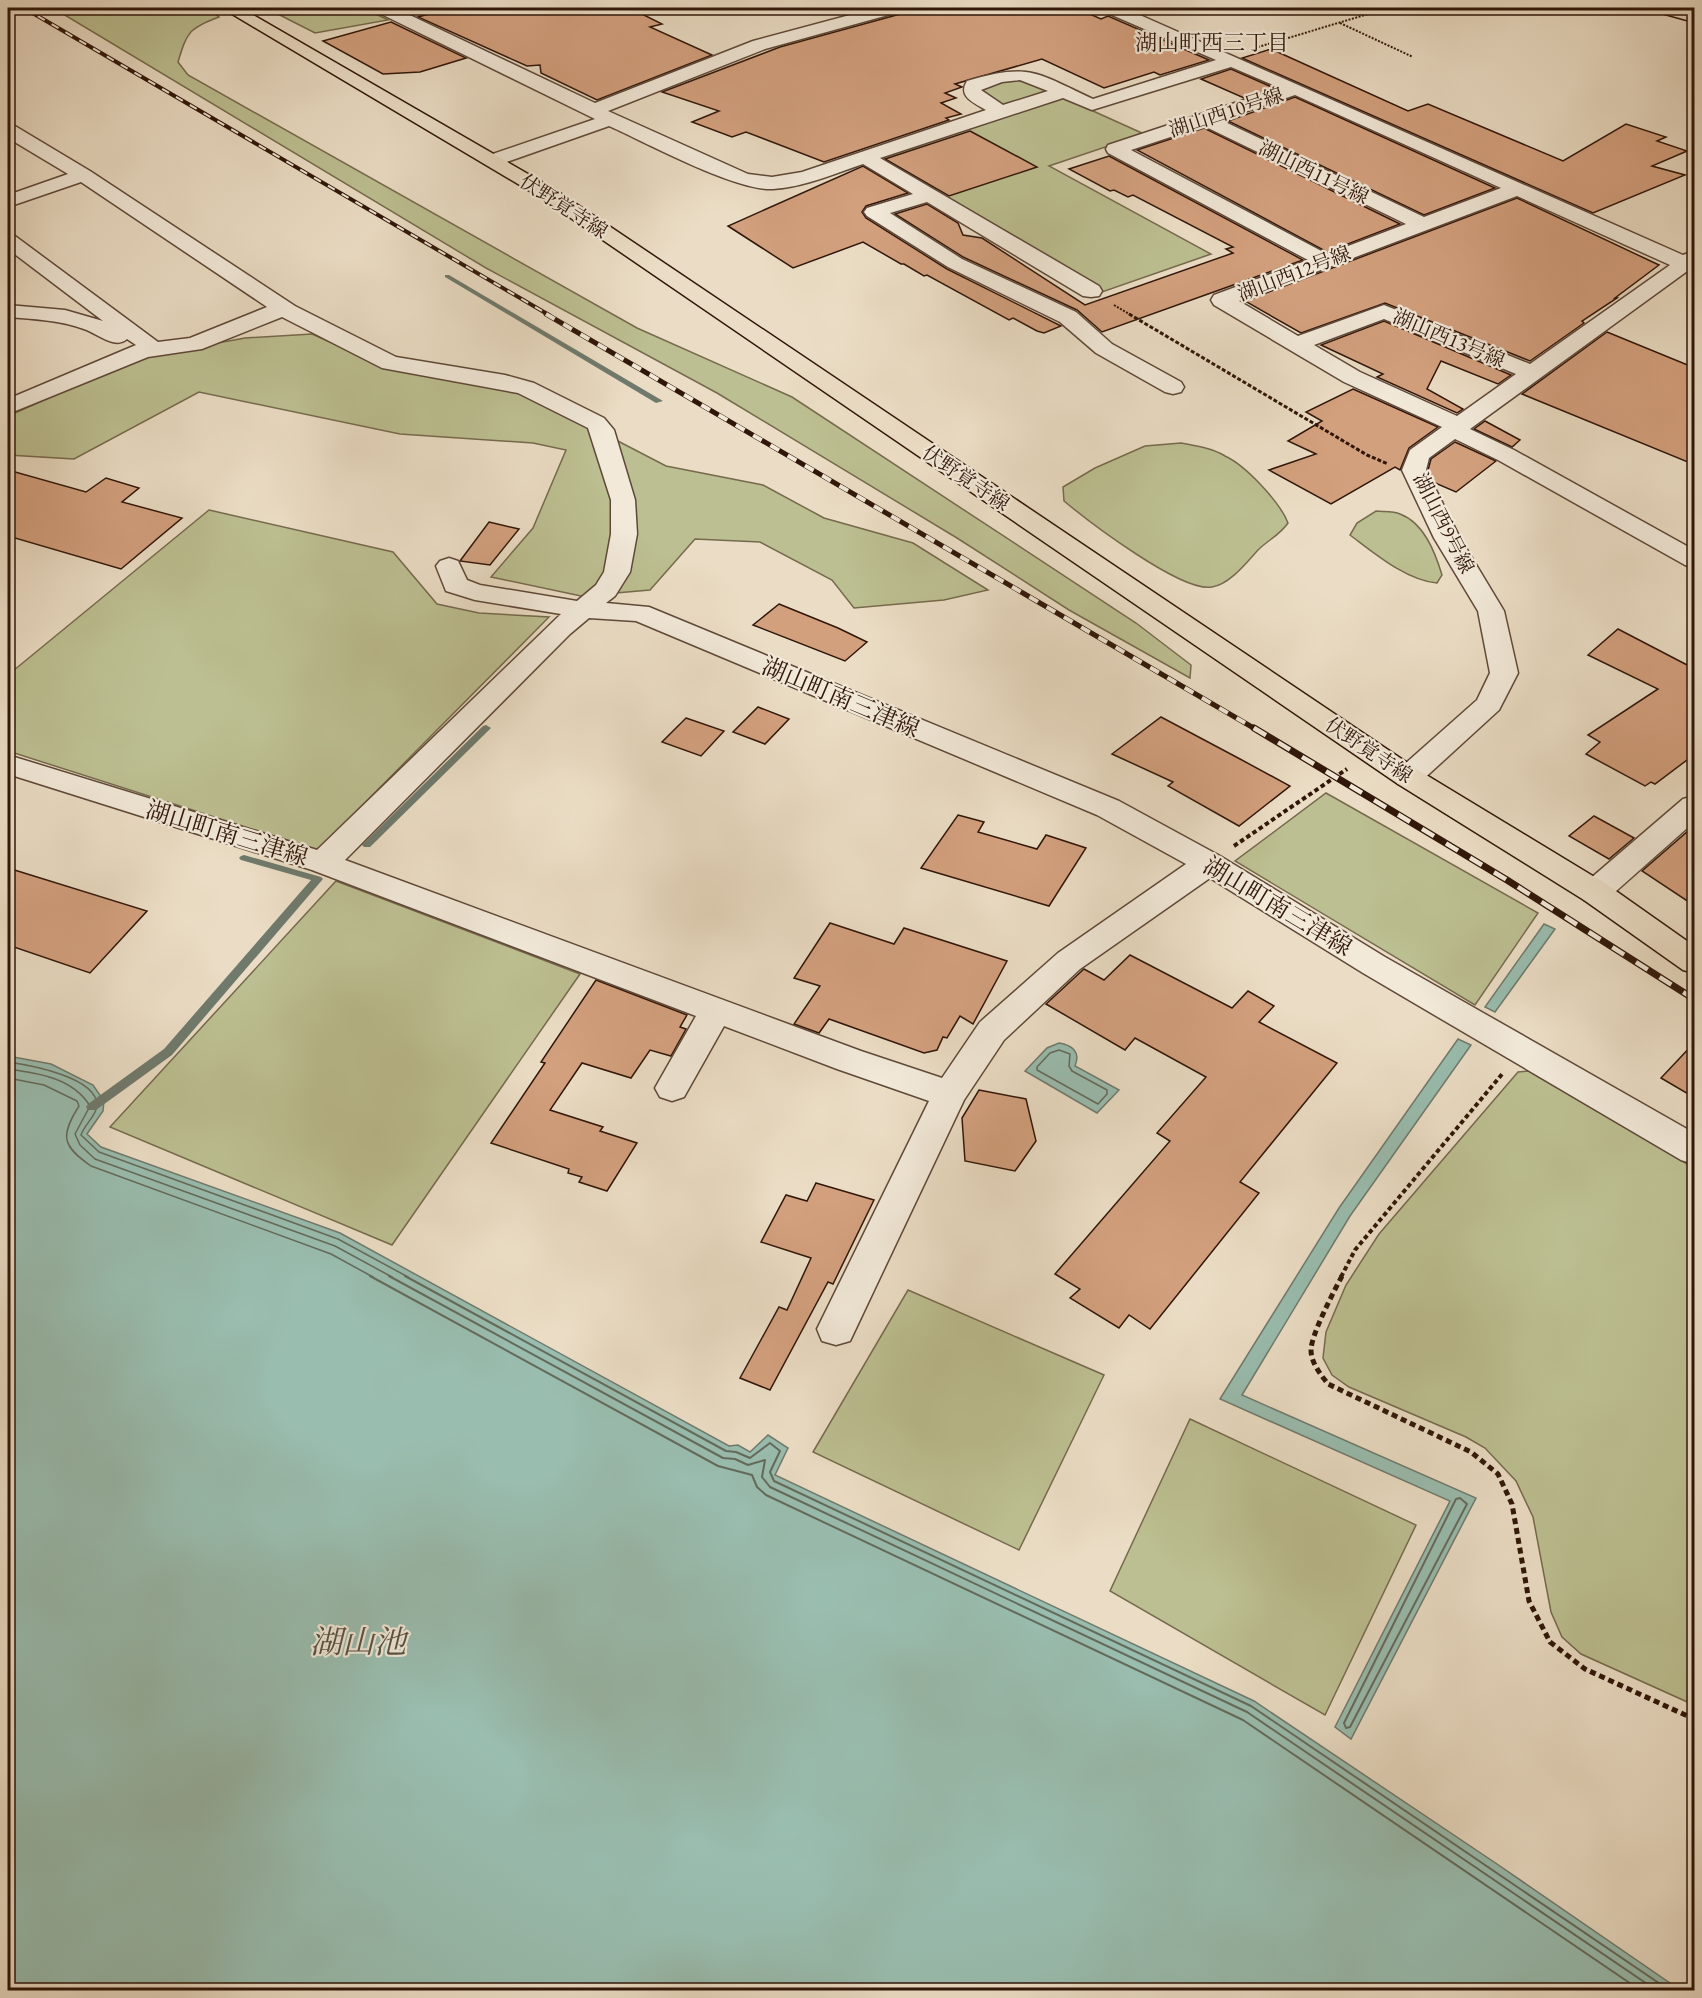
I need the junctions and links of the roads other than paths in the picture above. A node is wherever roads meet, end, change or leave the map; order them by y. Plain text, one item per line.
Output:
1 (230, 8) edge
2 (383, 8) edge
3 (893, 8) edge
4 (1111, 8) edge
5 (1664, 8) edge
6 (1695, 17) edge
7 (1224, 58) junction
8 (1296, 89) junction
9 (1064, 92) junction
10 (1001, 111) junction
11 (602, 115) junction
12 (1205, 119) junction
13 (8, 130) edge
14 (863, 156) junction
15 (494, 160) junction
16 (83, 175) junction
17 (1517, 189) junction
18 (930, 195) junction
19 (8, 201) edge
20 (1422, 224) junction
21 (8, 240) edge
22 (1325, 261) junction
23 (1692, 263) edge
24 (1091, 291) dead end
25 (282, 309) junction
26 (8, 312) edge
27 (1297, 344) junction
28 (143, 351) junction
29 (1533, 373) junction
30 (1173, 387) dead end
31 (8, 407) edge
32 (1457, 428) junction
33 (1695, 560) edge
34 (449, 566) dead end
35 (583, 610) junction
36 (8, 764) edge
37 (1408, 777) junction
38 (1695, 806) edge
39 (1209, 863) junction
40 (323, 864) junction
41 (1595, 892) junction
42 (1695, 962) edge
43 (716, 1010) junction
44 (672, 1088) dead end
45 (950, 1094) junction
46 (1695, 1150) edge
47 (836, 1329) dead end

1 - 15 main road, 伏野覚寺線
2 - 11 street
3 - 11 street
4 - 7 street
5 - 6 main road
7 - 8 street
7 - 9 street
8 - 12 street, 湖山西10号線
8 - 17 street, 湖山西10号線
9 - 10 street
9 - 10 street
10 - 14 street
11 - 14 street
11 - 15 street
12 - 20 street, 湖山西11号線
12 - 22 street, 湖山西10号線
13 - 16 street
14 - 18 street
15 - 37 main road, 伏野覚寺線
16 - 19 street
16 - 25 street
17 - 20 street, 湖山西12号線
17 - 23 street, 湖山西10号線
18 - 24 street
18 - 30 street
20 - 22 street, 湖山西12号線
21 - 28 street
22 - 27 street, 湖山西12号線
23 - 29 street, 湖山西9号線
25 - 28 street
25 - 35 street
26 - 28 street
27 - 29 street, 湖山西13号線
27 - 32 street, 湖山西12号線
28 - 31 street
29 - 32 street, 湖山西9号線
32 - 33 street, 湖山西12号線
32 - 37 street, 湖山西9号線
34 - 35 street
35 - 39 street, 湖山町南三津線
35 - 40 street, 湖山町南三津線
36 - 40 street, 湖山町南三津線
37 - 41 main road, 伏野覚寺線
38 - 41 street
39 - 45 street
39 - 46 street, 湖山町南三津線
40 - 43 street
41 - 42 main road, 伏野覚寺線
43 - 44 street
43 - 45 street
45 - 47 street

